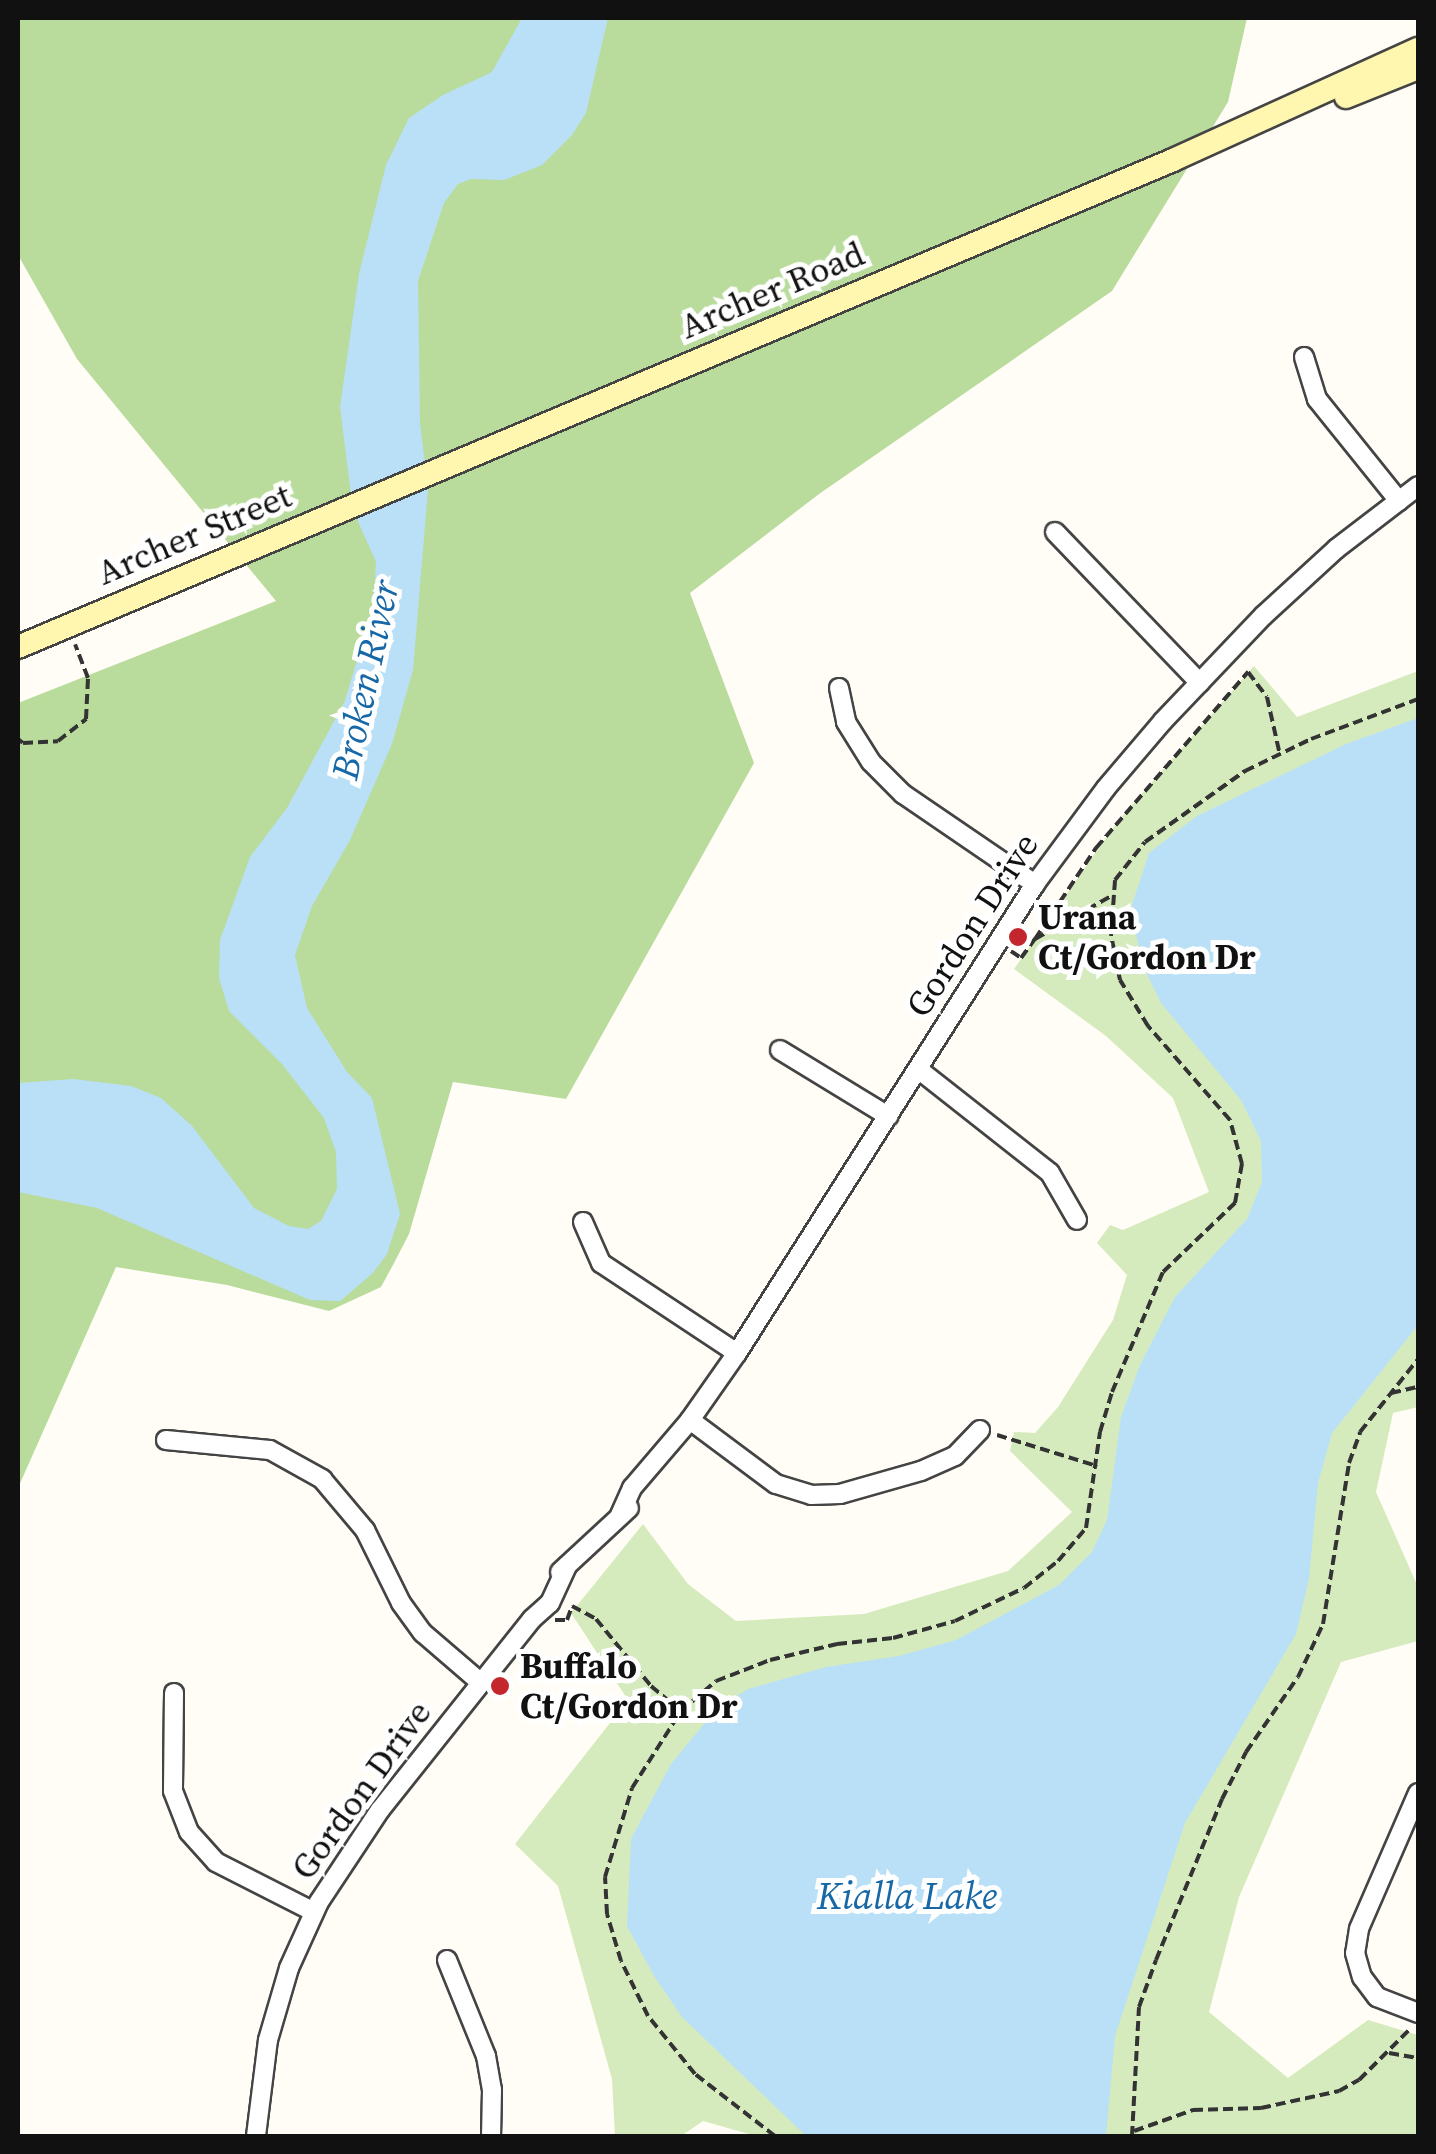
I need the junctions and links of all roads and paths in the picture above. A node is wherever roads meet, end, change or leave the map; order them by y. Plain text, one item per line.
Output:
1 (1418, 49) edge
2 (1418, 68) edge
3 (1173, 160) junction
4 (1304, 357) dead end
5 (399, 486) joint
6 (1418, 486) edge
7 (1400, 501) junction
8 (1055, 532) dead end
9 (68, 626) junction
10 (18, 648) edge
11 (1200, 682) junction
12 (839, 688) dead end
13 (1418, 699) edge
14 (18, 739) edge
15 (1280, 754) junction
16 (1035, 884) junction
17 (1114, 896) junction
18 (1035, 939) junction
19 (997, 942) junction
20 (780, 1050) dead end
21 (918, 1069) junction
22 (888, 1116) junction
23 (1077, 1220) dead end
24 (583, 1222) dead end
25 (737, 1353) junction
26 (1418, 1358) edge
27 (1418, 1388) edge
28 (1391, 1394) junction
29 (690, 1420) junction
30 (980, 1430) joint
31 (166, 1440) dead end
32 (1097, 1466) junction
33 (532, 1619) junction
34 (480, 1682) junction
35 (174, 1693) dead end
36 (681, 1711) junction
37 (1418, 1794) edge
38 (314, 1912) junction
39 (447, 1960) dead end
40 (1416, 2020) edge
41 (1389, 2053) junction
42 (1418, 2058) edge
43 (1132, 2134) edge
44 (256, 2136) edge
45 (490, 2136) edge
46 (776, 2136) edge

1 - 3 main road, Archer Road
2 - 3 main road, Archer Road
3 - 5 main road, Archer Road
4 - 7 street
5 - 9 main road, Archer Street
6 - 7 street, Gordon Drive
7 - 11 street, Gordon Drive
8 - 11 street
9 - 10 main road, Archer Street
9 - 14 path
11 - 16 street, Gordon Drive
12 - 16 street
13 - 15 path
15 - 17 path
15 - 18 path
16 - 19 street, Gordon Drive
17 - 18 path
17 - 32 path
18 - 19 path
19 - 21 street, Gordon Drive
20 - 22 street
21 - 22 street, Gordon Drive
21 - 23 street
22 - 25 street, Gordon Drive
24 - 25 street
25 - 29 street, Gordon Drive
26 - 28 path
27 - 28 path
28 - 43 path
29 - 30 street
29 - 33 street, Gordon Drive
30 - 32 path
31 - 34 street
32 - 36 path
33 - 34 street, Gordon Drive
33 - 36 path
34 - 38 street, Gordon Drive
35 - 38 street
36 - 46 path
37 - 40 street
38 - 44 street, Gordon Drive
39 - 45 street
40 - 41 path
41 - 42 path
41 - 43 path

